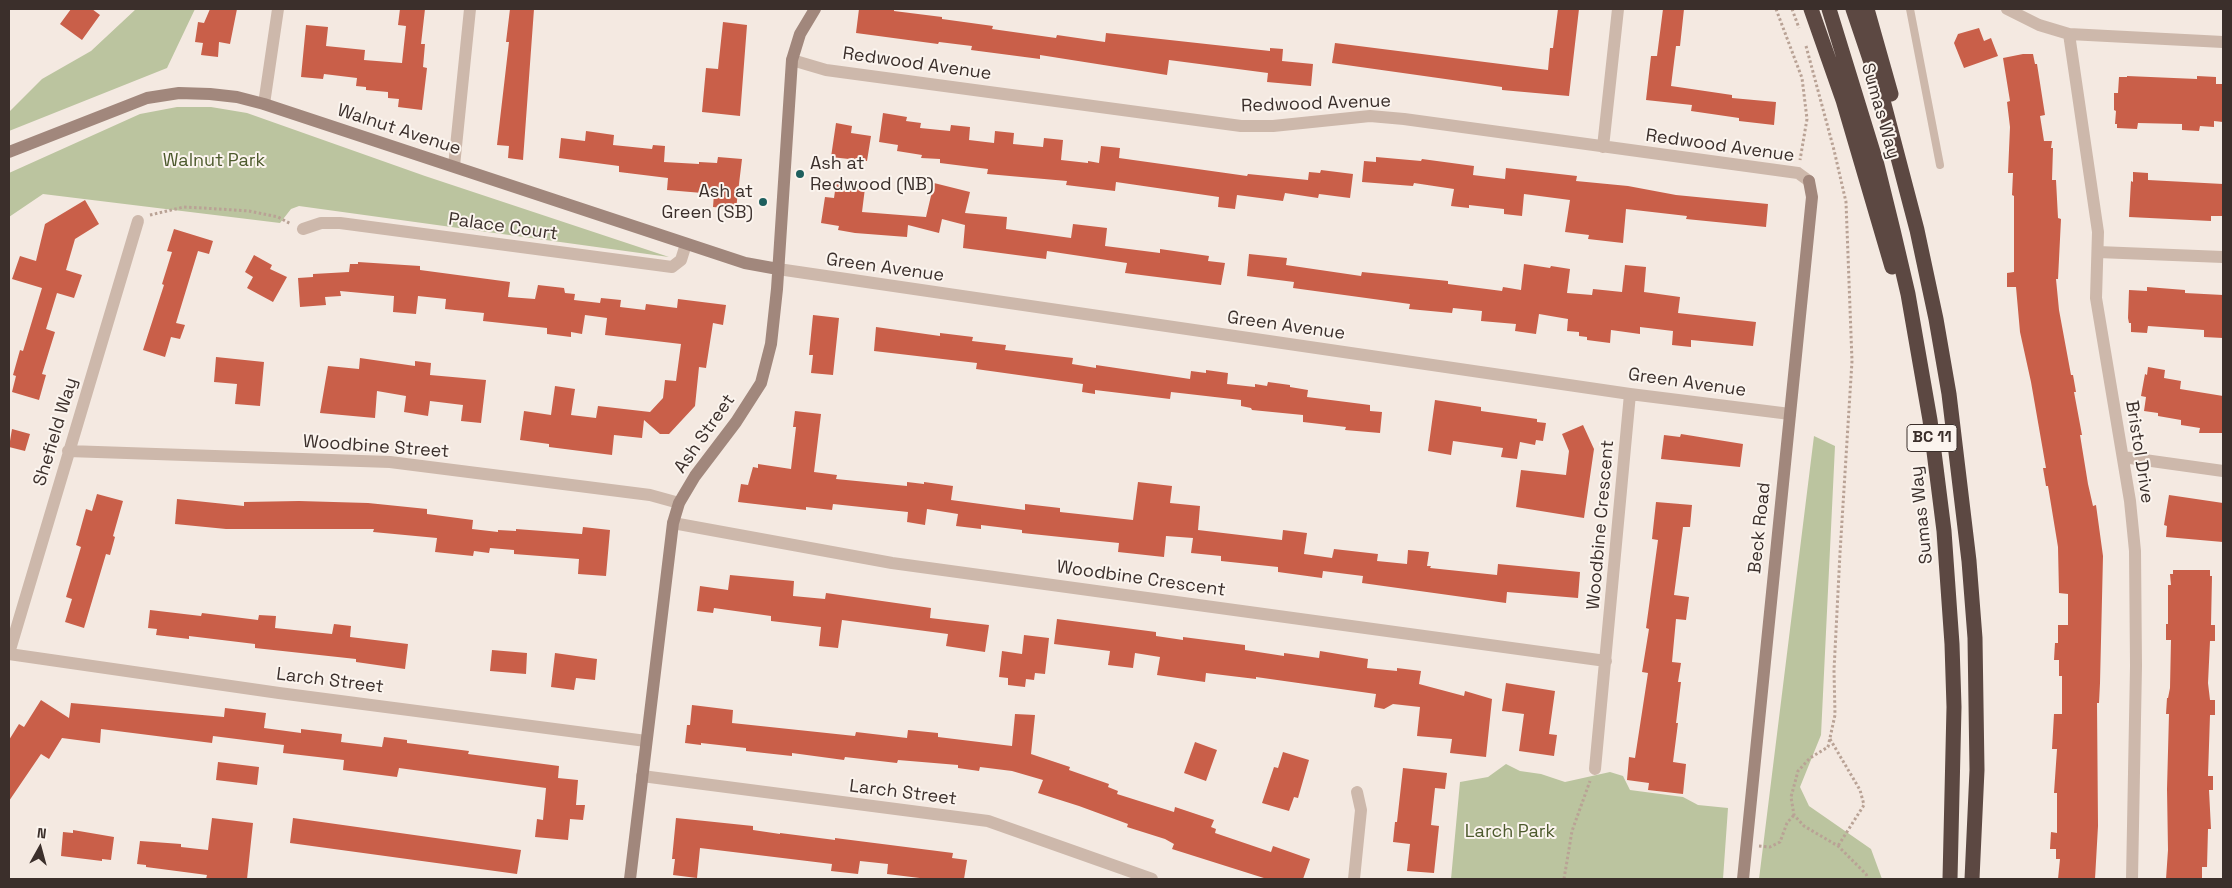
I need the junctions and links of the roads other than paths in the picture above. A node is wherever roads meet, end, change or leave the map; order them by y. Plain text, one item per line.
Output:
1 (278, 9) edge
2 (470, 9) edge
3 (1618, 9) edge
4 (1811, 9) edge
5 (1829, 9) edge
6 (1853, 9) edge
7 (1867, 9) edge
8 (1910, 9) edge
9 (2007, 9) edge
10 (812, 10) edge
11 (2069, 34) junction
12 (2223, 42) edge
13 (792, 60) junction
14 (264, 104) junction
15 (1603, 148) junction
16 (9, 152) edge
17 (1940, 165) dead end
18 (454, 166) junction
19 (1809, 181) joint
20 (138, 221) road end
21 (303, 229) road end
22 (1917, 230) junction
23 (686, 244) junction
24 (2098, 252) junction
25 (2223, 257) edge
26 (778, 269) junction
27 (1922, 366) junction
28 (1630, 394) junction
29 (1790, 414) junction
30 (68, 451) junction
31 (2122, 457) junction
32 (2223, 471) edge
33 (679, 503) junction
34 (673, 523) junction
35 (9, 654) edge
36 (1606, 660) junction
37 (646, 741) junction
38 (1595, 769) road end
39 (642, 776) junction
40 (1357, 792) dead end
41 (630, 879) edge
42 (1152, 879) edge
43 (1354, 879) edge
44 (1743, 879) edge
45 (1950, 879) edge
46 (1972, 879) edge
47 (2132, 879) edge

1 - 14 street
2 - 18 street
3 - 15 street
4 - 27 highway
5 - 27 highway, Sumas Way / BC 11
6 - 22 highway, Sumas Way / BC 11
7 - 22 highway
8 - 17 lane
9 - 11 street
10 - 13 street, Ash Street
11 - 12 street
11 - 24 street, Bristol Drive
13 - 15 street, Redwood Avenue
13 - 26 street, Ash Street
14 - 16 street, Walnut Avenue
14 - 18 street, Walnut Avenue
15 - 19 street, Redwood Avenue
18 - 23 street, Walnut Avenue
19 - 29 street, Beck Road
20 - 30 street, Shefield Way
21 - 23 street, Palace Court
22 - 46 highway, Sumas Way / BC 11
23 - 26 street, Walnut Avenue
24 - 25 street
24 - 31 street, Bristol Drive
26 - 28 street, Green Avenue
26 - 33 street, Ash Street
27 - 45 highway, Sumas Way / BC 11
28 - 29 street, Green Avenue
28 - 36 street, Woodbine Crescent
29 - 44 street, Beck Road
30 - 33 street, Woodbine Street
30 - 35 street, Shefield Way
31 - 32 street
31 - 47 street, Bristol Drive
33 - 34 street, Ash Street
34 - 36 street, Woodbine Crescent
34 - 37 street, Ash Street
35 - 37 street, Larch Street
36 - 38 street, Woodbine Crescent
37 - 39 street, Ash Street
39 - 41 street, Ash Street
39 - 42 street, Larch Street
40 - 43 street

